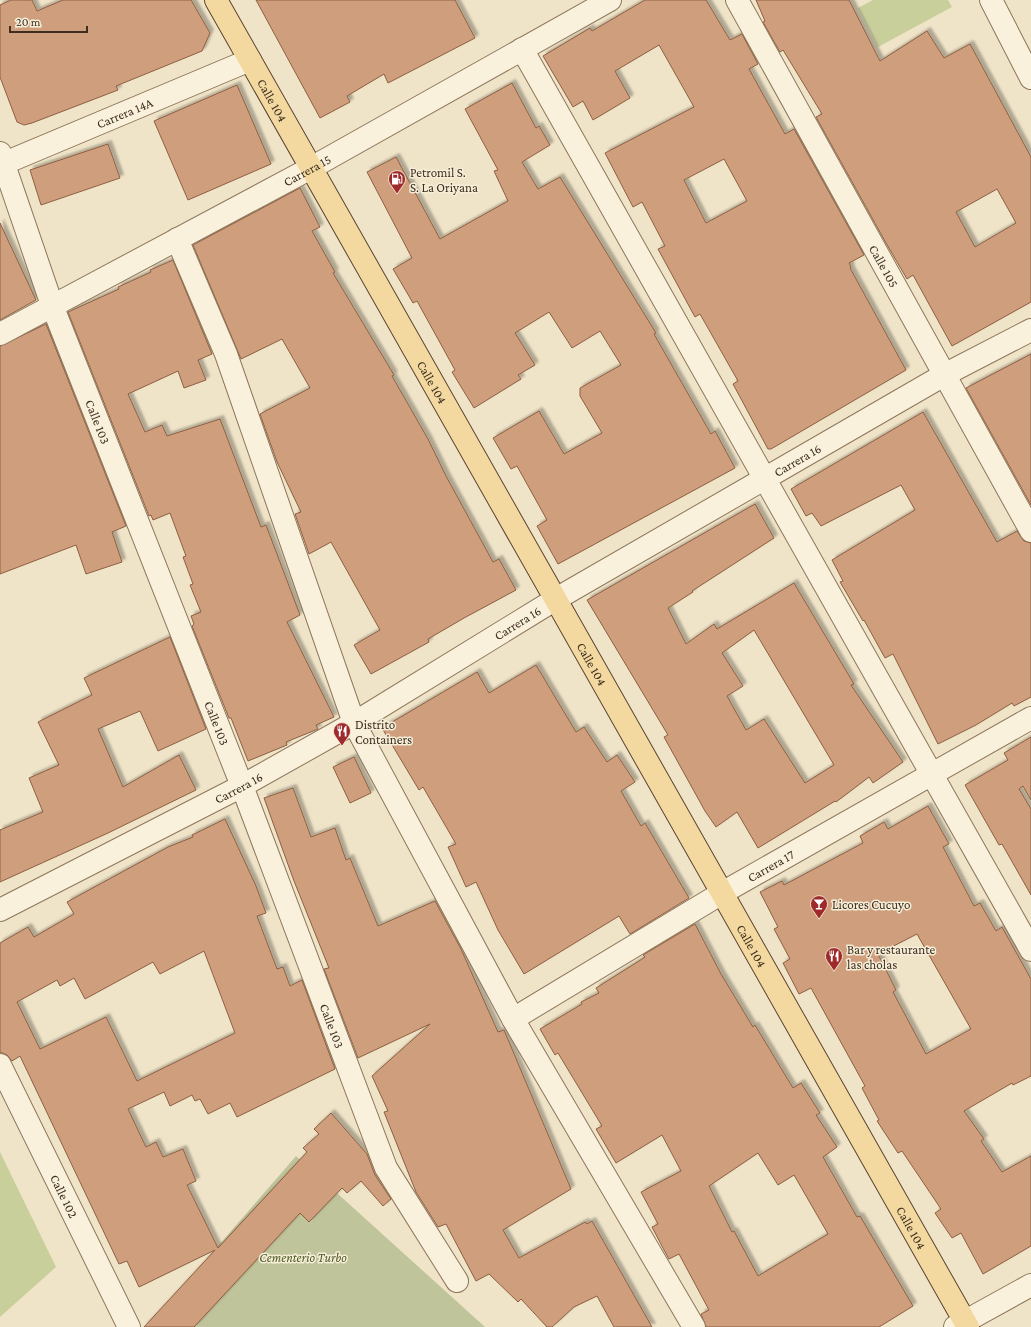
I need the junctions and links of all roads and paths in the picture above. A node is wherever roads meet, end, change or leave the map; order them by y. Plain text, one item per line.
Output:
1 (216, 0) edge
2 (610, 0) edge
3 (737, 0) edge
4 (991, 0) edge
5 (522, 50) junction
6 (250, 60) junction
7 (1031, 78) edge
8 (1, 161) edge
9 (311, 168) junction
10 (177, 239) junction
11 (52, 306) junction
12 (1031, 330) edge
13 (0, 334) edge
14 (944, 375) junction
15 (764, 479) junction
16 (1031, 531) edge
17 (556, 600) junction
18 (1031, 718) edge
19 (354, 724) junction
20 (932, 774) junction
21 (242, 786) junction
22 (722, 893) junction
23 (0, 910) edge
24 (1031, 950) edge
25 (513, 1019) junction
26 (0, 1065) edge
27 (457, 1281) dead end
28 (1031, 1285) edge
29 (963, 1325) edge
30 (129, 1327) edge
31 (694, 1327) edge

1 - 6 main road, Calle 104
2 - 5 street, Carrera 15
3 - 14 street, Calle 105
4 - 7 street
5 - 9 street, Carrera 15
5 - 15 street
6 - 8 street, Carrera 14A
6 - 9 main road, Calle 104
8 - 11 street, Calle 103
9 - 10 street, Carrera 15
9 - 17 main road, Calle 104
10 - 11 street, Carrera 15
10 - 19 street
11 - 13 street, Carrera 15
11 - 21 street, Calle 103
12 - 14 street, Carrera 16
14 - 15 street, Carrera 16
14 - 16 street, Calle 105
15 - 17 street, Carrera 16
15 - 20 street
17 - 19 street, Carrera 16
17 - 22 main road, Calle 104
18 - 20 street, Carrera 17
19 - 21 street, Carrera 16
19 - 25 street
20 - 22 street, Carrera 17
20 - 24 street
21 - 23 street, Carrera 16
21 - 27 street, Calle 103
22 - 25 street, Carrera 17
22 - 29 main road, Calle 104
25 - 31 street
26 - 30 street, Calle 102
28 - 29 street

